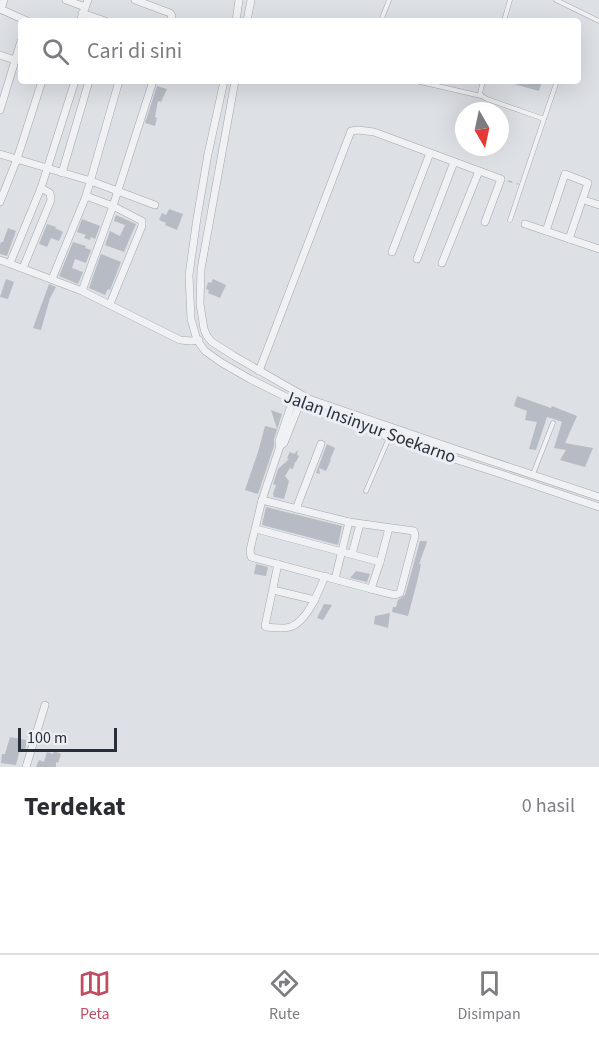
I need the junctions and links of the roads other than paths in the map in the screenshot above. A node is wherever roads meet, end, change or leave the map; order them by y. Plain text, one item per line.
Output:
1 (4, 0) edge
2 (66, 0) edge
3 (135, 0) edge
4 (239, 0) edge
5 (251, 0) edge
6 (389, 0) edge
7 (510, 0) edge
8 (556, 0) edge
9 (1, 9) edge
10 (84, 10) edge
11 (20, 18) edge
12 (99, 18) edge
13 (171, 18) edge
14 (236, 18) edge
15 (248, 18) edge
16 (382, 18) edge
17 (505, 18) edge
18 (0, 20) edge
19 (599, 21) edge
20 (18, 50) edge
21 (0, 55) edge
22 (15, 60) junction
23 (41, 84) edge
24 (74, 84) edge
25 (88, 84) edge
26 (118, 84) edge
27 (152, 84) edge
28 (223, 84) edge
29 (234, 84) edge
30 (429, 84) edge
31 (482, 84) edge
32 (555, 84) edge
33 (482, 96) junction
34 (0, 110) edge
35 (544, 119) junction
36 (212, 135) junction
37 (224, 139) junction
38 (430, 153) junction
39 (0, 154) edge
40 (17, 159) junction
41 (454, 162) junction
42 (46, 169) junction
43 (479, 171) junction
44 (62, 173) junction
45 (91, 181) junction
46 (41, 188) junction
47 (118, 191) junction
48 (86, 196) junction
49 (587, 201) dead end
50 (0, 202) edge
51 (155, 205) dead end
52 (599, 205) edge
53 (113, 206) junction
54 (510, 220) dead end
55 (485, 222) dead end
56 (525, 224) dead end
57 (546, 231) junction
58 (569, 239) junction
59 (599, 239) edge
60 (597, 248) edge
61 (392, 252) dead end
62 (417, 259) dead end
63 (0, 260) edge
64 (190, 261) junction
65 (203, 262) junction
66 (9, 263) junction
67 (442, 263) dead end
68 (22, 268) junction
69 (52, 279) junction
70 (82, 291) junction
71 (110, 304) junction
72 (207, 336) junction
73 (197, 340) junction
74 (259, 371) junction
75 (295, 392) junction
76 (303, 396) junction
77 (296, 403) junction
78 (553, 423) dead end
79 (389, 437) junction
80 (321, 444) dead end
81 (448, 447) junction
82 (445, 456) junction
83 (532, 474) junction
84 (366, 491) dead end
85 (599, 497) edge
86 (262, 500) junction
87 (599, 507) edge
88 (296, 509) junction
89 (349, 522) junction
90 (360, 524) junction
91 (389, 528) junction
92 (256, 529) junction
93 (342, 552) junction
94 (352, 554) junction
95 (380, 562) junction
96 (278, 564) junction
97 (325, 576) junction
98 (335, 579) junction
99 (371, 589) junction
100 (273, 590) junction
101 (315, 600) junction
102 (45, 705) dead end
103 (26, 767) edge

1 - 9 street
2 - 10 street
3 - 13 street
4 - 14 street
5 - 15 street
6 - 16 lane
7 - 17 lane
8 - 19 lane
9 - 11 street
9 - 18 street
10 - 12 street
20 - 22 street
21 - 22 street
22 - 34 street
23 - 40 street
24 - 42 street
25 - 44 street
26 - 45 street
27 - 47 street
28 - 36 street
29 - 37 street
30 - 33 lane
31 - 33 lane
32 - 35 lane
33 - 35 lane
35 - 54 lane
36 - 37 street
36 - 64 street
37 - 65 street
38 - 41 street
38 - 61 street
38 - 74 street
39 - 40 street
40 - 42 street
40 - 50 street
41 - 43 street
41 - 62 street
42 - 44 street
42 - 46 street
43 - 55 street
43 - 67 street
44 - 45 street
45 - 47 street
45 - 48 street
46 - 66 street
46 - 68 street
47 - 51 street
47 - 53 street
48 - 53 street
48 - 69 street
49 - 52 street
53 - 70 street
53 - 71 street
56 - 57 street
57 - 58 street
57 - 58 street
58 - 60 street
59 - 60 street
63 - 66 street
64 - 65 street
64 - 73 street
65 - 72 street
66 - 68 street
68 - 69 street
69 - 70 street
70 - 71 street
71 - 73 street
72 - 73 street
72 - 74 street, Jalan Insinyur Soekarno
73 - 77 street, Jalan Insinyur Soekarno
74 - 75 street, Jalan Insinyur Soekarno
75 - 76 street, Jalan Insinyur Soekarno
75 - 77 street
76 - 77 street
76 - 81 street, Jalan Insinyur Soekarno
77 - 79 street, Jalan Insinyur Soekarno
77 - 86 street
78 - 83 lane
79 - 82 street, Jalan Insinyur Soekarno
79 - 84 lane
80 - 88 street
81 - 82 street
81 - 83 street, Jalan Insinyur Soekarno
82 - 87 street, Jalan Insinyur Soekarno
83 - 85 street, Jalan Insinyur Soekarno
86 - 88 street
86 - 92 street
88 - 89 street
89 - 90 street
89 - 93 street
90 - 91 street
90 - 94 street
91 - 95 street
91 - 99 street
92 - 93 street
92 - 96 street
93 - 94 street
93 - 98 street
94 - 95 street
95 - 99 street
96 - 97 street
96 - 100 street
97 - 98 street
97 - 101 street
98 - 99 street
100 - 101 street
100 - 101 street
102 - 103 street

